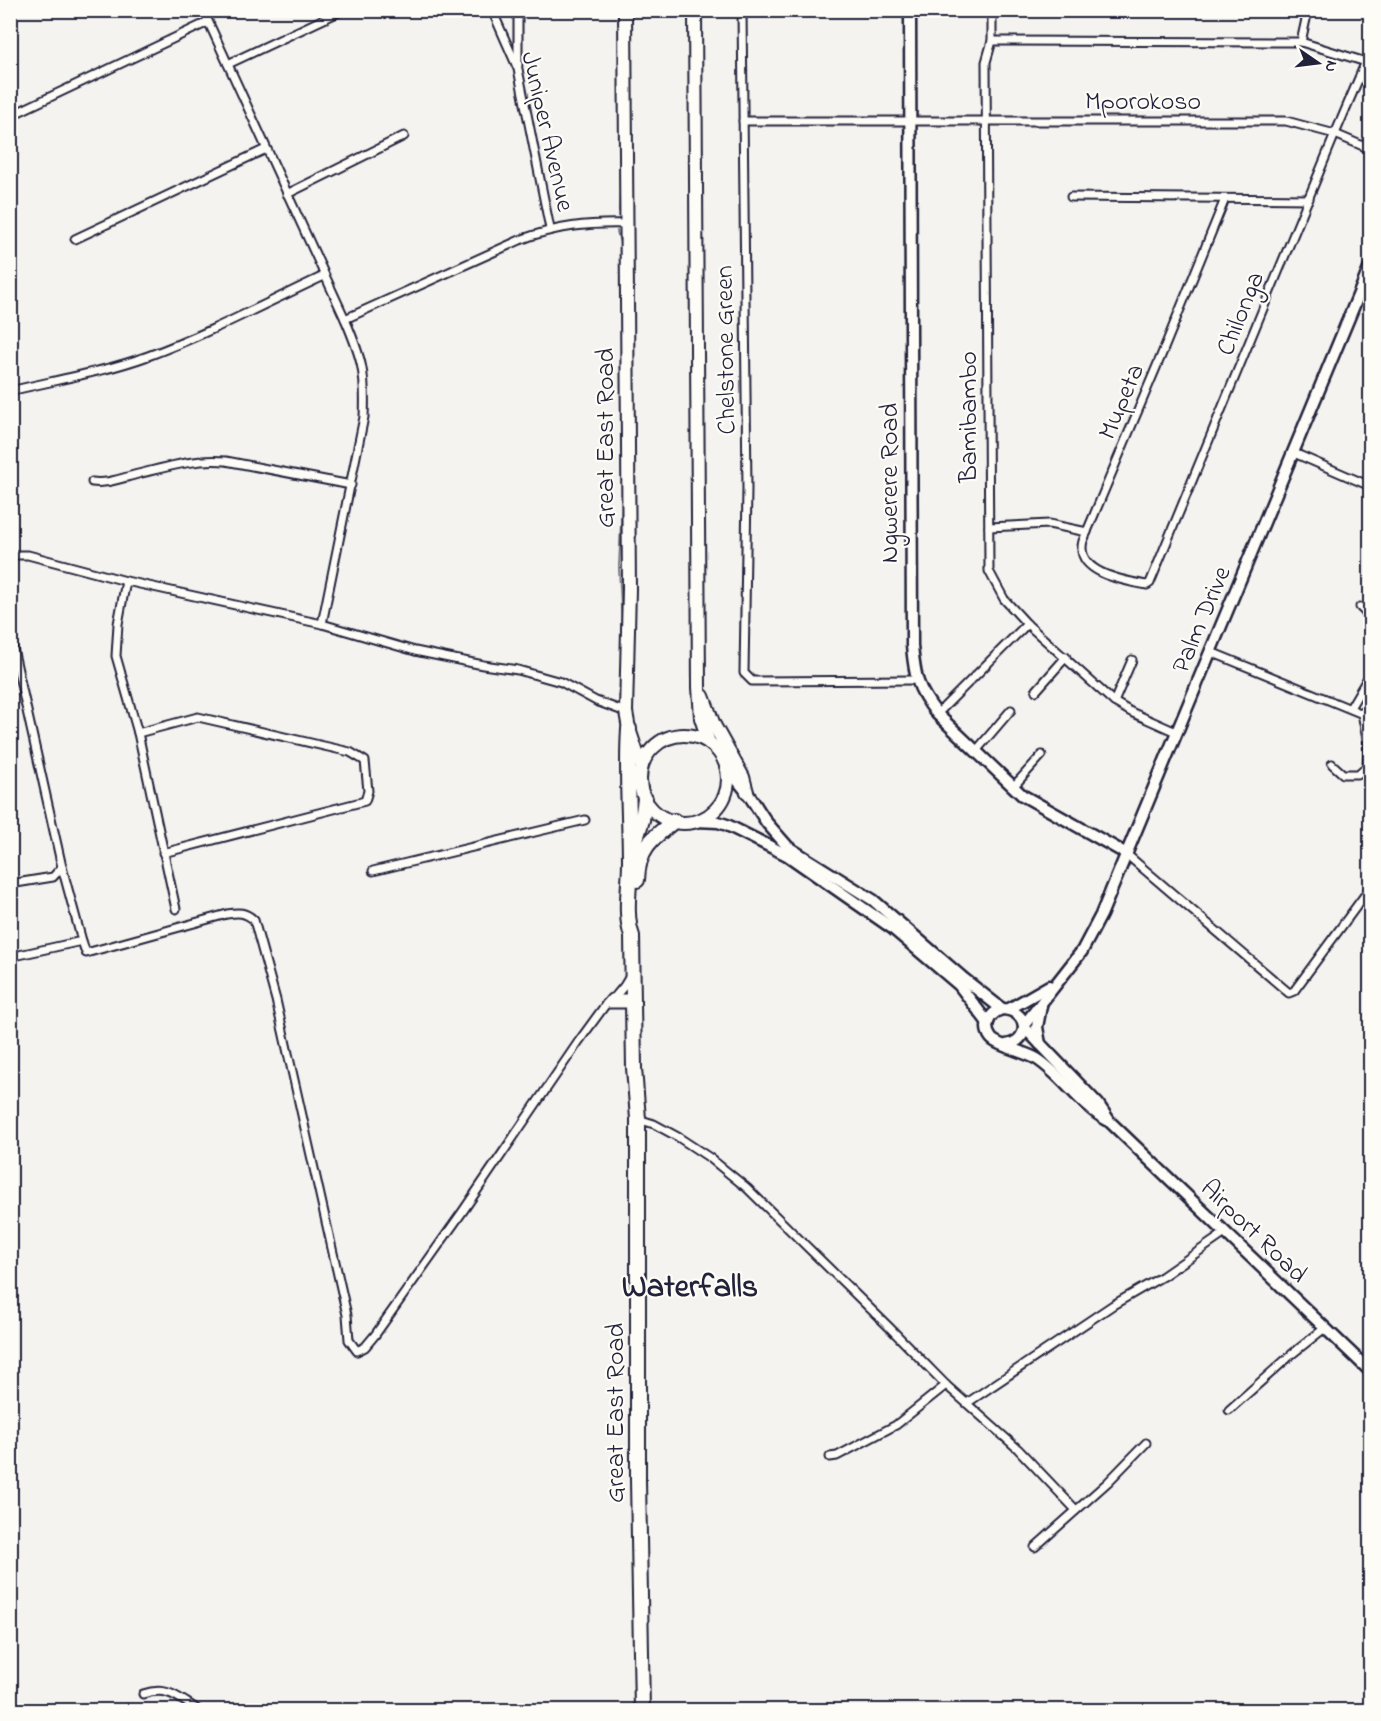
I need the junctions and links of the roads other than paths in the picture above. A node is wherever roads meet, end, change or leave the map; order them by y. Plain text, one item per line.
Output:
1 (203, 10) edge
2 (343, 10) edge
3 (492, 10) edge
4 (518, 10) edge
5 (625, 10) edge
6 (696, 10) edge
7 (742, 10) edge
8 (910, 10) edge
9 (992, 10) edge
10 (1308, 10) edge
11 (208, 22) junction
12 (992, 41) junction
13 (1301, 42) junction
14 (1371, 52) edge
15 (1366, 62) junction
16 (228, 64) junction
17 (518, 69) junction
18 (12, 115) edge
19 (743, 121) junction
20 (986, 121) junction
21 (910, 122) junction
22 (1335, 134) junction
23 (404, 136) dead end
24 (266, 149) junction
25 (1371, 149) edge
26 (286, 194) junction
27 (1071, 197) dead end
28 (1226, 199) junction
29 (1309, 199) junction
30 (627, 224) junction
31 (550, 229) junction
32 (75, 239) dead end
33 (1371, 267) edge
34 (324, 276) junction
35 (345, 319) junction
36 (10, 391) edge
37 (1294, 453) junction
38 (92, 482) dead end
39 (351, 485) junction
40 (1371, 486) edge
41 (989, 526) junction
42 (1087, 532) junction
43 (10, 555) edge
44 (126, 581) junction
45 (1143, 585) joint
46 (1360, 607) dead end
47 (1371, 617) edge
48 (321, 624) junction
49 (1027, 624) junction
50 (10, 635) edge
51 (1210, 652) junction
52 (1066, 657) junction
53 (1132, 660) dead end
54 (1371, 674) edge
55 (916, 680) junction
56 (699, 687) junction
57 (1036, 691) dead end
58 (1114, 702) junction
59 (1350, 708) junction
60 (1011, 710) dead end
61 (626, 712) junction
62 (1362, 713) junction
63 (938, 714) junction
64 (1371, 717) edge
65 (628, 729) junction
66 (1176, 732) junction
67 (138, 733) junction
68 (709, 743) junction
69 (976, 751) junction
70 (1042, 755) dead end
71 (1332, 764) dead end
72 (641, 765) junction
73 (726, 766) junction
74 (1013, 787) junction
75 (747, 792) junction
76 (645, 799) junction
77 (585, 820) dead end
78 (674, 821) junction
79 (696, 821) junction
80 (163, 853) junction
81 (1125, 853) junction
82 (630, 865) junction
83 (62, 867) junction
84 (373, 871) dead end
85 (10, 884) edge
86 (1371, 888) edge
87 (176, 909) dead end
88 (632, 936) junction
89 (82, 941) junction
90 (10, 957) edge
91 (632, 970) junction
92 (1057, 981) junction
93 (1048, 993) junction
94 (612, 1001) junction
95 (633, 1001) junction
96 (1006, 1009) junction
97 (633, 1021) junction
98 (988, 1023) junction
99 (1024, 1026) junction
100 (1040, 1044) junction
101 (1005, 1045) junction
102 (638, 1119) junction
103 (1110, 1122) junction
104 (1225, 1233) junction
105 (1326, 1327) junction
106 (1371, 1371) edge
107 (946, 1385) junction
108 (968, 1403) junction
109 (1229, 1410) dead end
110 (1146, 1443) dead end
111 (830, 1457) dead end
112 (1076, 1510) junction
113 (1035, 1547) dead end
114 (143, 1695) dead end
115 (198, 1710) edge
116 (642, 1710) edge

1 - 11 street
2 - 16 street
3 - 17 street, Juniper Avenue
4 - 17 street
5 - 30 main road, Great East Road
6 - 56 main road
7 - 19 street, Chelstone Green
8 - 21 street, Ngwerere Road
9 - 12 street, Bamibambo
10 - 13 street
11 - 16 street
11 - 18 street
12 - 13 street
12 - 20 street, Bamibambo
13 - 15 street
14 - 15 street, Chilonga
15 - 22 street, Chilonga
16 - 24 street
17 - 31 street, Juniper Avenue
19 - 21 street, Mporokoso
19 - 55 street, Chelstone Green
20 - 21 street, Mporokoso
20 - 22 street, Mporokoso
20 - 41 street, Bamibambo
21 - 55 street, Ngwerere Road
22 - 25 street, Mporokoso
22 - 29 street, Chilonga
23 - 26 street
24 - 26 street
24 - 32 street
26 - 34 street
27 - 28 street
28 - 29 street
28 - 42 street, Mupeta
29 - 45 street, Chilonga
30 - 31 street
30 - 61 main road, Great East Road
31 - 35 street
33 - 37 street, Palm Drive
34 - 35 street
34 - 36 street
35 - 39 street
37 - 40 street
37 - 51 street, Palm Drive
38 - 39 street
39 - 48 street
41 - 42 street
41 - 49 street, Bamibambo
42 - 45 street, Mupeta
43 - 44 street
44 - 48 street
44 - 67 street
46 - 47 street
48 - 61 street
49 - 52 street, Bamibambo
49 - 63 street
50 - 83 street
51 - 59 street
51 - 66 street, Palm Drive
52 - 57 street
52 - 58 street, Bamibambo
53 - 58 street
54 - 59 street
55 - 63 street, Ngwerere Road
56 - 68 main road
56 - 75 main road
58 - 66 street, Bamibambo
59 - 62 street
60 - 69 street
61 - 65 main road, Great East Road
62 - 64 street
62 - 71 street
63 - 69 street, Ngwerere Road
65 - 72 main road
65 - 82 highway, Great East Road
66 - 81 street, Palm Drive
67 - 80 street
67 - 80 street
68 - 72 main road
68 - 73 main road
69 - 74 street, Ngwerere Road
70 - 74 street
72 - 76 main road
73 - 75 street
73 - 79 main road
74 - 81 street, Ngwerere Road
75 - 96 street
76 - 78 main road
76 - 82 highway, Great East Road
77 - 84 street
78 - 79 main road
78 - 88 highway, Great East Road
79 - 98 street
80 - 87 street
81 - 86 street
81 - 92 street, Palm Drive
82 - 88 highway, Great East Road
83 - 85 street
83 - 89 street
88 - 91 highway, Great East Road
89 - 90 street
89 - 94 street
91 - 94 street
91 - 95 highway, Great East Road
92 - 93 street, Palm Drive
92 - 96 street, Palm Drive
93 - 99 street, Palm Drive
93 - 100 street, Palm Drive
94 - 95 street
94 - 97 street
95 - 97 highway, Great East Road
96 - 98 street
96 - 99 street
97 - 102 highway, Great East Road
98 - 101 street
99 - 100 street, Airport Road
99 - 101 street
100 - 103 street, Airport Road
101 - 103 street, Airport Road
102 - 107 street
102 - 116 highway, Great East Road
103 - 104 street, Airport Road
104 - 105 street, Airport Road
104 - 108 street
105 - 106 street, Airport Road
105 - 109 street
107 - 108 street
107 - 111 street
108 - 112 street
110 - 112 street
112 - 113 street
114 - 115 street

